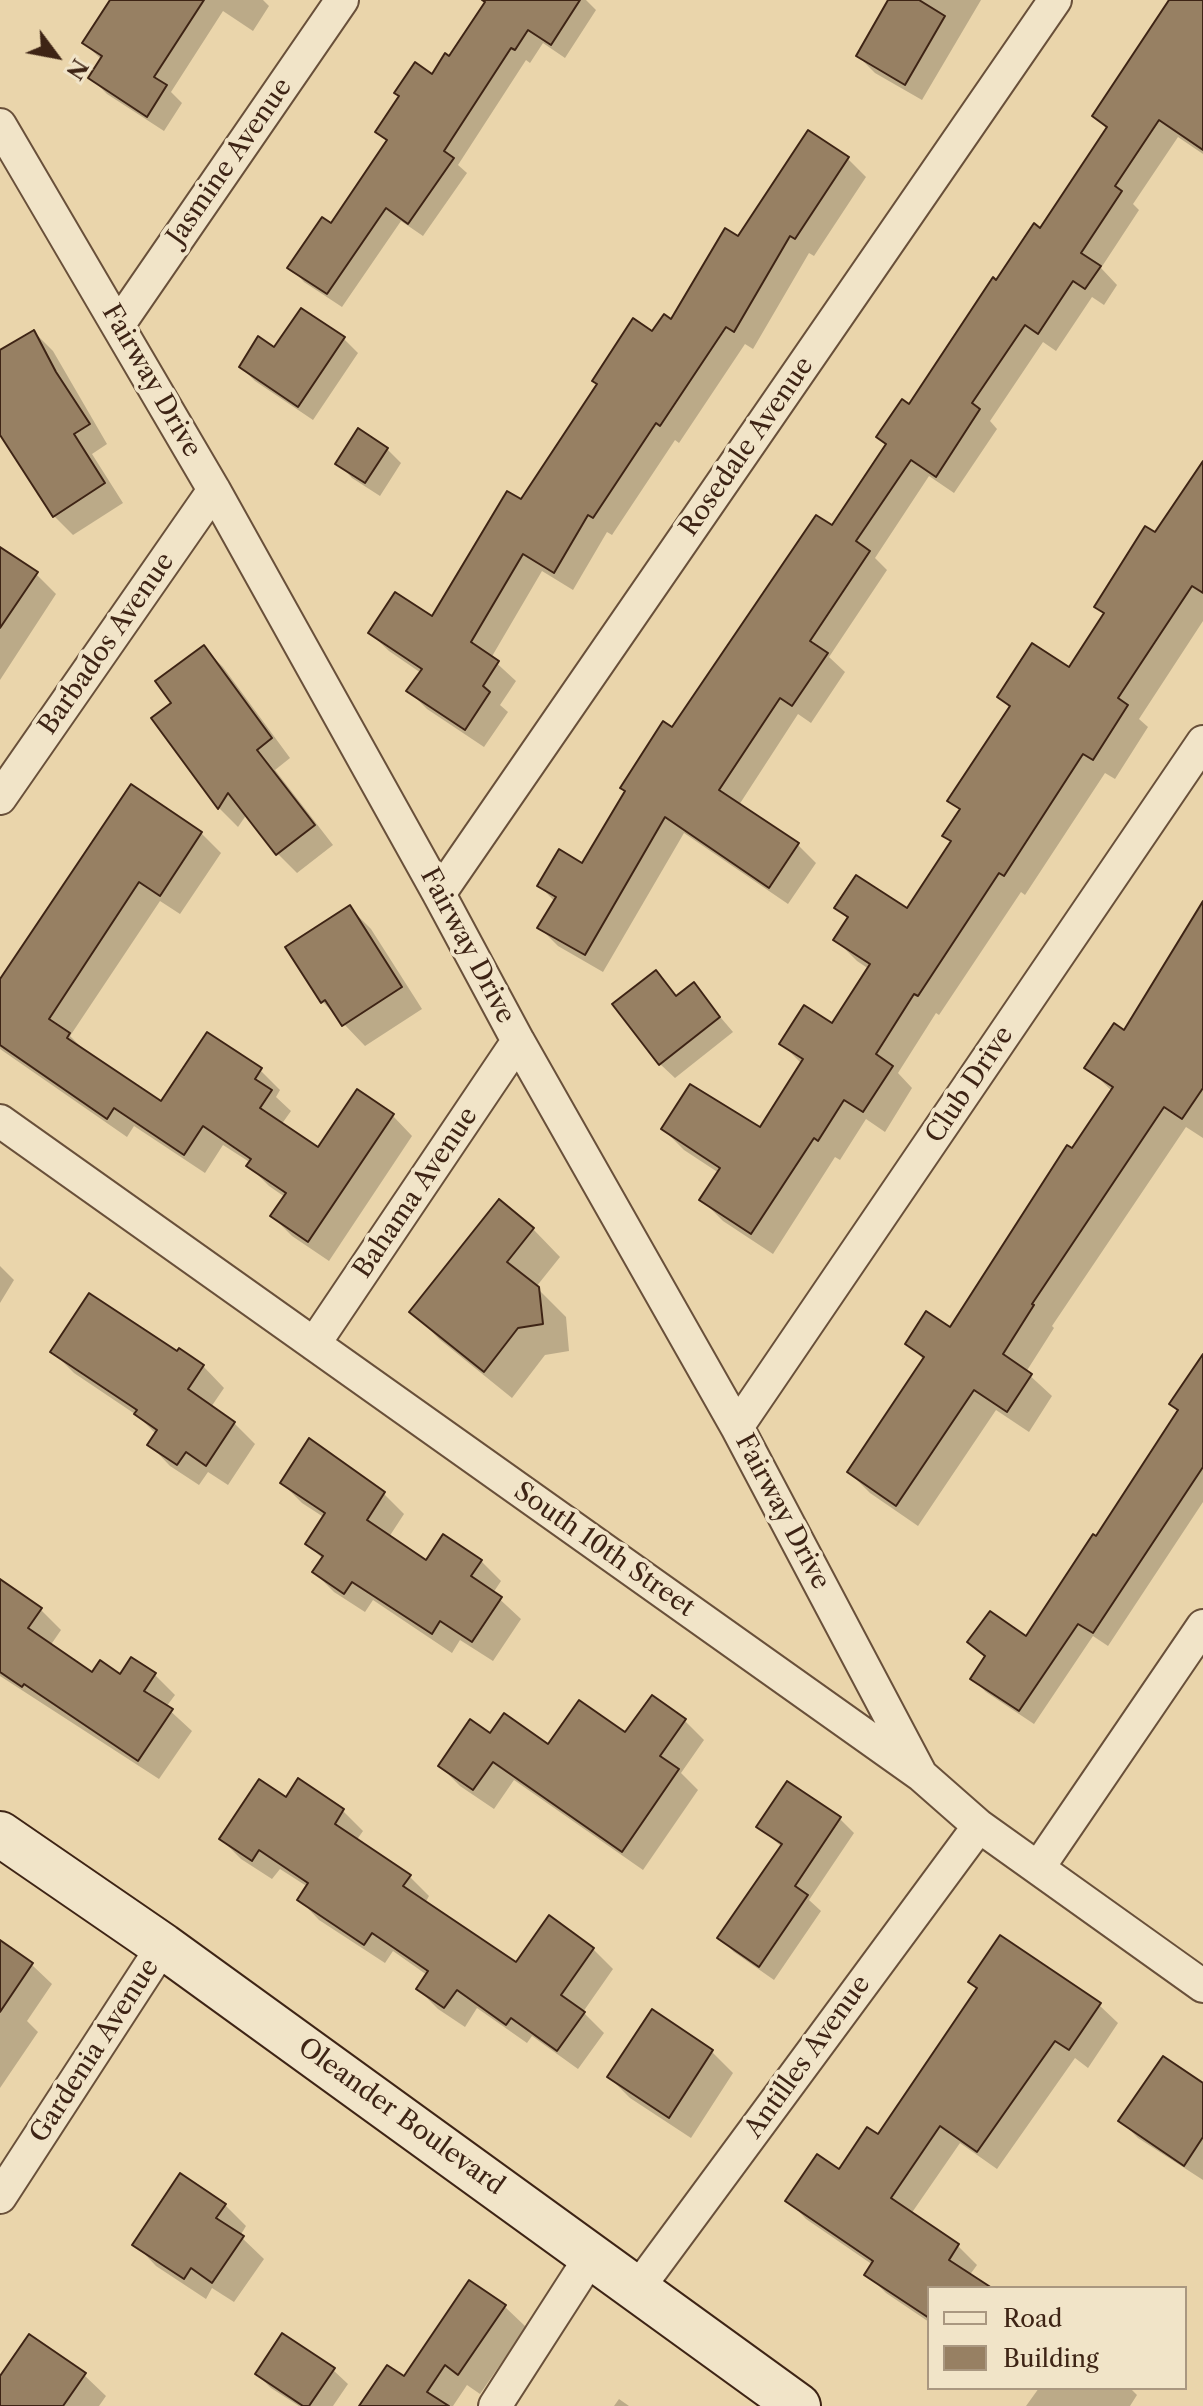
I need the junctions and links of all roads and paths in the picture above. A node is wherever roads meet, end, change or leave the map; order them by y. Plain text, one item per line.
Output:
1 (342, 0) edge
2 (1055, 0) edge
3 (0, 125) edge
4 (119, 324) junction
5 (214, 490) junction
6 (1203, 742) edge
7 (0, 798) edge
8 (439, 894) junction
9 (518, 1041) junction
10 (0, 1121) edge
11 (314, 1344) junction
12 (737, 1427) junction
13 (1203, 1626) edge
14 (921, 1775) junction
15 (979, 1826) junction
16 (0, 1834) edge
17 (1038, 1868) junction
18 (163, 1946) junction
19 (1203, 1986) edge
20 (0, 2197) edge
21 (592, 2255) junction
22 (638, 2288) junction
23 (495, 2406) edge
24 (798, 2406) edge

1 - 4 street, Jasmine Avenue
2 - 8 street, Rosedale Avenue
3 - 4 street, Fairway Drive
4 - 5 street, Fairway Drive
5 - 7 street, Barbados Avenue
5 - 8 street, Fairway Drive
6 - 12 street, Club Drive
8 - 9 street, Fairway Drive
9 - 11 street, Bahama Avenue
9 - 12 street, Fairway Drive
10 - 11 street, South 10th Street
11 - 14 street, South 10th Street
12 - 14 street, Fairway Drive
13 - 17 street
14 - 15 street, South 10th Street
15 - 17 street, South 10th Street
15 - 22 street, Antilles Avenue
16 - 18 main road, Oleander Boulevard
17 - 19 street, South 10th Street
18 - 20 street, Gardenia Avenue
18 - 21 main road, Oleander Boulevard
21 - 22 main road, Oleander Boulevard
21 - 23 street
22 - 24 main road, Oleander Boulevard

